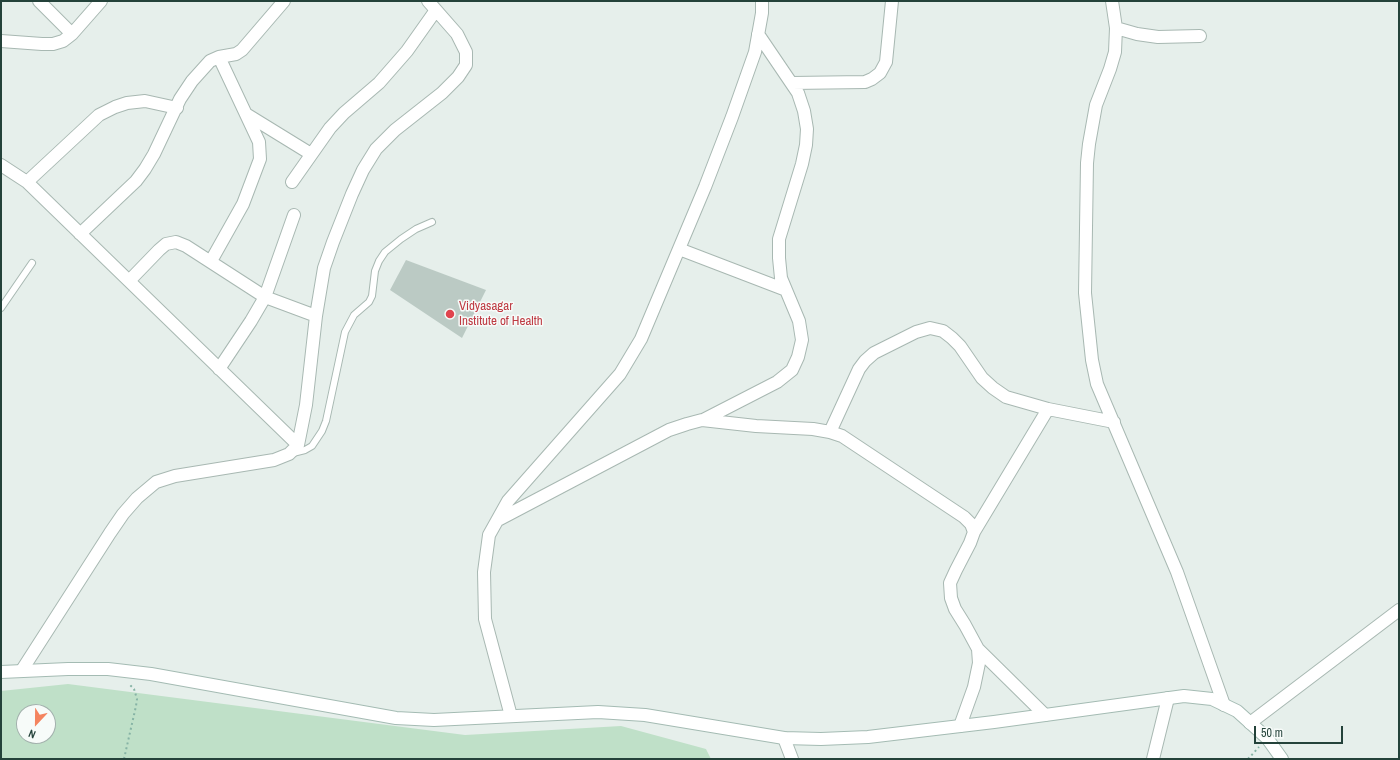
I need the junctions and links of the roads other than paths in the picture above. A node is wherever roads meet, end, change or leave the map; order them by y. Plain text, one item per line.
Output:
1 (39, 1) edge
2 (101, 1) edge
3 (284, 1) edge
4 (762, 1) edge
5 (892, 1) edge
6 (1112, 1) edge
7 (432, 5) edge
8 (1116, 28) junction
9 (72, 34) junction
10 (758, 34) junction
11 (1200, 36) dead end
12 (1, 41) edge
13 (219, 57) junction
14 (792, 83) junction
15 (177, 108) junction
16 (246, 114) junction
17 (311, 154) junction
18 (1, 165) edge
19 (27, 182) junction
20 (292, 182) dead end
21 (294, 215) dead end
22 (432, 222) dead end
23 (80, 234) junction
24 (679, 249) junction
25 (211, 261) junction
26 (32, 263) dead end
27 (129, 281) junction
28 (786, 290) junction
29 (265, 297) junction
30 (1, 308) edge
31 (316, 316) junction
32 (219, 369) junction
33 (1048, 409) junction
34 (702, 420) junction
35 (1114, 422) junction
36 (830, 432) junction
37 (298, 445) junction
38 (289, 454) junction
39 (498, 520) junction
40 (974, 532) junction
41 (1399, 610) edge
42 (978, 649) junction
43 (22, 670) junction
44 (1, 672) edge
45 (1168, 698) junction
46 (1224, 705) junction
47 (1045, 715) junction
48 (511, 716) junction
49 (1250, 723) junction
50 (960, 726) junction
51 (784, 738) junction
52 (792, 759) edge
53 (1153, 759) edge
54 (1282, 759) edge

1 - 9 street
2 - 9 street
3 - 13 street
4 - 10 street
5 - 14 street
6 - 8 street
7 - 17 street
7 - 31 street
8 - 11 street
8 - 35 street
9 - 12 street
10 - 14 street
10 - 24 street
13 - 15 street
13 - 16 street
14 - 28 street
15 - 19 street
15 - 23 street
16 - 17 street
16 - 25 street
17 - 20 street
18 - 19 street
19 - 23 street
21 - 29 street
22 - 38 lane
23 - 27 street
24 - 28 street
24 - 39 street
25 - 27 street
25 - 29 street
26 - 30 lane
27 - 32 street
28 - 34 street
29 - 31 street
29 - 32 street
31 - 37 street
32 - 37 street
33 - 35 street
33 - 36 street
33 - 40 street
34 - 36 street
34 - 39 street
35 - 46 street
36 - 40 street
37 - 38 street
38 - 43 street
39 - 48 street
40 - 42 street
41 - 49 street
42 - 47 street
42 - 50 street
43 - 44 street
43 - 48 street
45 - 46 street
45 - 47 street
45 - 53 street
46 - 49 street
47 - 50 street
48 - 51 street
49 - 54 street
50 - 51 street
51 - 52 street

